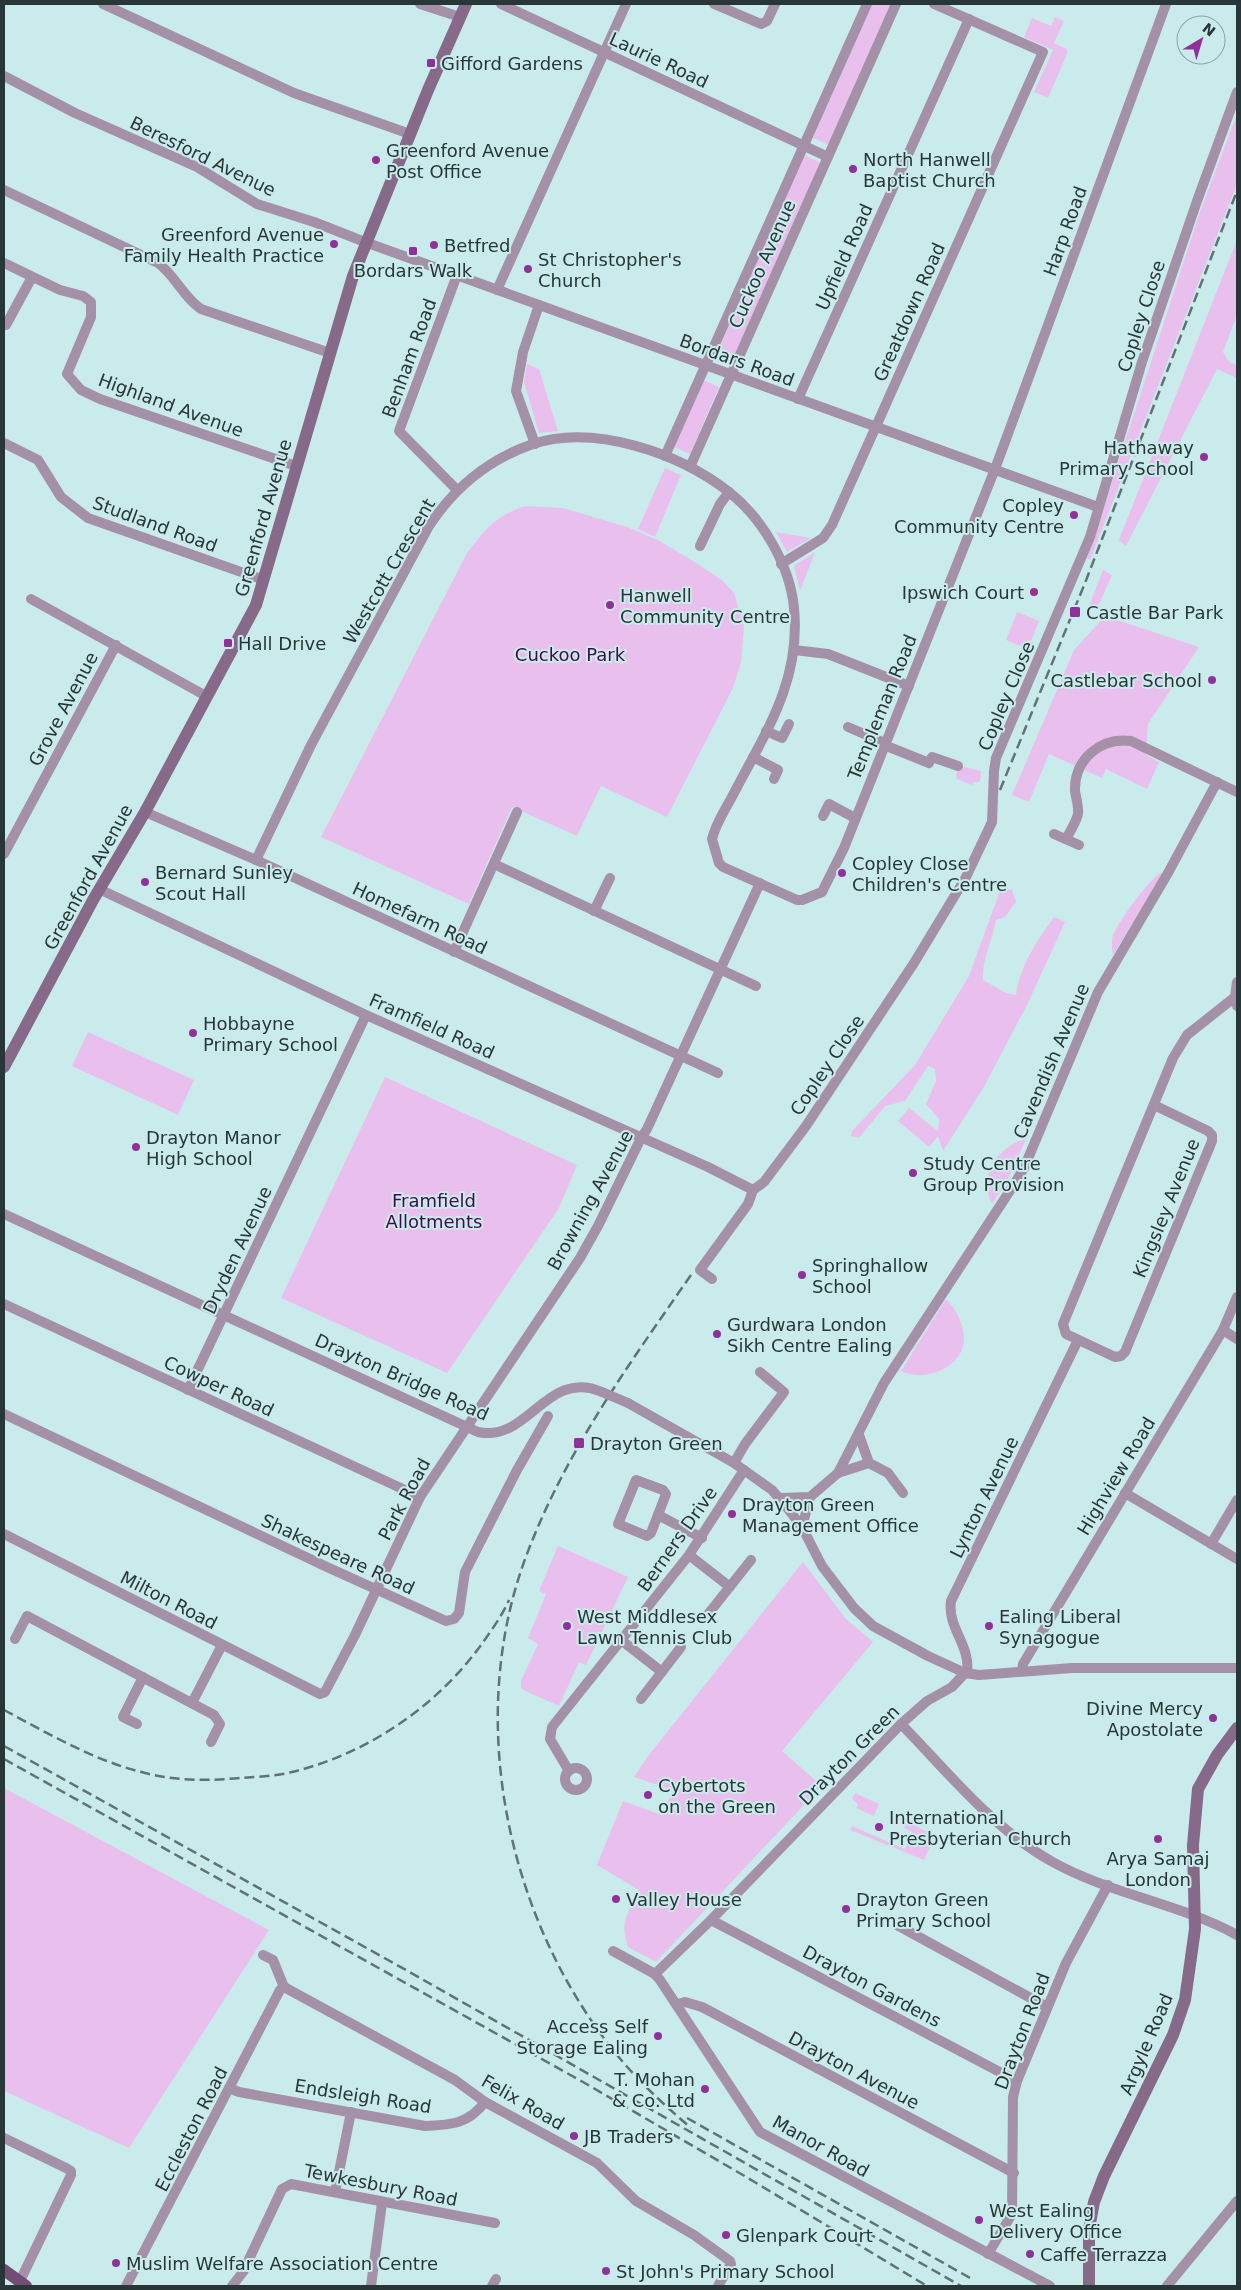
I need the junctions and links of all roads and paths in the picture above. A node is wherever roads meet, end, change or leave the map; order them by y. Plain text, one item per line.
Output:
1 (103, 4) edge
2 (420, 4) edge
3 (466, 4) edge
4 (501, 4) edge
5 (626, 4) edge
6 (714, 4) edge
7 (775, 4) edge
8 (867, 4) edge
9 (896, 4) edge
10 (934, 4) edge
11 (1166, 4) edge
12 (460, 17) junction
13 (969, 19) junction
14 (604, 52) junction
15 (4, 76) edge
16 (1237, 92) edge
17 (410, 134) junction
18 (803, 145) junction
19 (828, 157) junction
20 (4, 190) edge
21 (366, 242) junction
22 (4, 263) edge
23 (457, 275) junction
24 (32, 277) junction
25 (497, 290) junction
26 (539, 304) junction
27 (6, 325) dead end
28 (330, 353) junction
29 (705, 366) junction
30 (730, 374) junction
31 (798, 399) junction
32 (876, 426) junction
33 (4, 442) edge
34 (535, 444) junction
35 (665, 456) junction
36 (296, 466) junction
37 (690, 467) junction
38 (995, 469) junction
39 (457, 490) junction
40 (729, 492) junction
41 (1098, 507) junction
42 (700, 546) dead end
43 (781, 564) junction
44 (264, 580) junction
45 (31, 599) dead end
46 (116, 645) junction
47 (794, 650) junction
48 (908, 686) junction
49 (206, 696) junction
50 (789, 724) dead end
51 (848, 727) dead end
52 (766, 731) junction
53 (884, 744) junction
54 (753, 757) junction
55 (958, 766) dead end
56 (774, 779) dead end
57 (1217, 782) junction
58 (1237, 792) edge
59 (145, 812) junction
60 (517, 812) dead end
61 (823, 816) dead end
62 (855, 818) junction
63 (1054, 834) dead end
64 (1066, 839) junction
65 (1079, 845) dead end
66 (4, 854) edge
67 (256, 860) junction
68 (494, 864) junction
69 (610, 878) dead end
70 (760, 883) junction
71 (99, 889) junction
72 (594, 910) junction
73 (454, 952) junction
74 (721, 969) junction
75 (1237, 982) edge
76 (756, 986) dead end
77 (1236, 1002) edge
78 (366, 1015) junction
79 (681, 1056) junction
80 (4, 1067) edge
81 (718, 1073) dead end
82 (1154, 1105) junction
83 (641, 1138) junction
84 (753, 1190) junction
85 (4, 1214) edge
86 (712, 1279) dead end
87 (1237, 1297) edge
88 (4, 1304) edge
89 (224, 1316) junction
90 (1223, 1330) junction
91 (1237, 1338) edge
92 (1078, 1340) junction
93 (760, 1372) dead end
94 (188, 1390) junction
95 (4, 1414) edge
96 (548, 1416) dead end
97 (466, 1427) junction
98 (858, 1435) junction
99 (734, 1463) junction
100 (869, 1463) junction
101 (744, 1470) junction
102 (838, 1473) junction
103 (903, 1493) dead end
104 (1125, 1493) junction
105 (810, 1497) junction
106 (420, 1498) junction
107 (779, 1498) junction
108 (1237, 1500) edge
109 (658, 1516) junction
110 (802, 1527) junction
111 (4, 1534) edge
112 (702, 1538) junction
113 (1211, 1544) junction
114 (689, 1556) junction
115 (1237, 1559) edge
116 (751, 1560) dead end
117 (730, 1587) junction
118 (377, 1590) junction
119 (705, 1618) dead end
120 (15, 1639) dead end
121 (621, 1640) junction
122 (222, 1645) junction
123 (681, 1648) dead end
124 (1237, 1668) edge
125 (1022, 1671) junction
126 (662, 1672) junction
127 (966, 1673) junction
128 (143, 1677) junction
129 (320, 1694) joint
130 (641, 1699) dead end
131 (192, 1703) junction
132 (137, 1724) dead end
133 (901, 1724) junction
134 (1237, 1728) edge
135 (211, 1742) dead end
136 (569, 1771) dead end
137 (1108, 1886) junction
138 (1196, 1915) junction
139 (712, 1920) junction
140 (897, 1925) dead end
141 (1237, 1935) edge
142 (613, 1951) dead end
143 (263, 1955) dead end
144 (655, 1974) junction
145 (284, 1987) junction
146 (678, 2004) junction
147 (1047, 2007) junction
148 (1017, 2081) junction
149 (229, 2088) junction
150 (485, 2102) junction
151 (351, 2112) junction
152 (4, 2138) edge
153 (1014, 2173) junction
154 (335, 2192) junction
155 (382, 2203) junction
156 (1235, 2207) edge
157 (495, 2223) dead end
158 (988, 2254) junction
159 (4, 2270) edge
160 (23, 2284) edge
161 (128, 2284) edge
162 (139, 2286) edge
163 (232, 2286) edge
164 (371, 2286) edge
165 (718, 2286) edge
166 (1050, 2286) edge
167 (1089, 2286) edge
168 (1167, 2286) edge

1 - 17 street
2 - 12 street
3 - 12 street, Greenford Avenue
4 - 14 street, Laurie Road
5 - 14 street
6 - 7 street
8 - 18 street, Cuckoo Avenue
9 - 19 street, Cuckoo Avenue
10 - 13 street
11 - 38 street, Harp Road
12 - 17 street, Greenford Avenue
13 - 31 street, Upfield Road
13 - 32 street, Greatdown Road
14 - 18 street, Laurie Road
14 - 25 street
15 - 21 street, Beresford Avenue
16 - 41 street, Copley Close
17 - 21 street, Greenford Avenue
18 - 19 street
18 - 29 street, Cuckoo Avenue
19 - 30 street, Cuckoo Avenue
20 - 28 street
21 - 23 street, Bordars Road
21 - 28 street, Greenford Avenue
22 - 24 street
23 - 25 street, Bordars Road
23 - 39 street, Benham Road
24 - 27 street
24 - 36 street, Highland Avenue
25 - 26 street, Bordars Road
26 - 29 street, Bordars Road
26 - 34 street
28 - 36 street, Greenford Avenue
29 - 30 street, Bordars Road
29 - 35 street, Cuckoo Avenue
30 - 31 street, Bordars Road
30 - 37 street, Cuckoo Avenue
31 - 32 street, Bordars Road
32 - 38 street, Bordars Road
32 - 43 street, Greatdown Road
33 - 44 street, Studland Road
34 - 35 street, Westcott Crescent
34 - 39 street, Westcott Crescent
35 - 37 street, Westcott Crescent
36 - 44 street, Greenford Avenue
37 - 40 street, Westcott Crescent
38 - 41 street, Bordars Road
38 - 48 street, Templeman Road
39 - 67 street, Westcott Crescent
40 - 42 street
40 - 43 street, Westcott Crescent
41 - 84 street, Copley Close
43 - 47 street, Westcott Crescent
44 - 49 street, Greenford Avenue
45 - 46 street
46 - 49 street, Grove Avenue
46 - 66 street, Grove Avenue
47 - 48 street
47 - 52 street, Westcott Crescent
48 - 53 street, Templeman Road
49 - 59 street, Greenford Avenue
50 - 52 street
51 - 53 street
52 - 54 street, Westcott Crescent
53 - 55 street
53 - 62 street, Templeman Road
54 - 56 street
54 - 70 street, Westcott Crescent
57 - 58 street
57 - 64 street
57 - 98 street, Cavendish Avenue
59 - 67 street, Homefarm Road
59 - 71 street, Greenford Avenue
60 - 68 street
61 - 62 street
62 - 70 street, Templeman Road
63 - 64 street
64 - 65 street
67 - 73 street, Homefarm Road
68 - 72 street
68 - 73 street
69 - 72 street
70 - 74 street, Browning Avenue
71 - 78 street, Framfield Road
71 - 80 street, Greenford Avenue
72 - 74 street
73 - 79 street, Homefarm Road
74 - 76 street
74 - 79 street, Browning Avenue
75 - 77 street
77 - 82 street
78 - 83 street, Framfield Road
78 - 89 street, Dryden Avenue
79 - 81 street
79 - 83 street, Browning Avenue
82 - 92 street, Kingsley Avenue
82 - 92 street, Kingsley Avenue
83 - 84 street, Framfield Road
83 - 97 street, Browning Avenue
84 - 86 street, Copley Close
85 - 89 street, Drayton Bridge Road
87 - 90 street, Highview Road
88 - 94 street, Cowper Road
89 - 94 street, Dryden Avenue
89 - 97 street, Drayton Bridge Road
90 - 91 street
90 - 104 street, Highview Road
92 - 127 street, Lynton Avenue
93 - 99 street
94 - 106 street, Cowper Road
95 - 118 street, Shakespeare Road
96 - 118 street, Shakespeare Road
97 - 99 street, Drayton Bridge Road, bridge
97 - 106 street, Park Road
98 - 100 street
98 - 102 street, Cavendish Avenue
99 - 101 street, Drayton Bridge Road
100 - 102 street
100 - 103 street
101 - 107 street, Drayton Bridge Road
101 - 112 street, Berners Drive
102 - 105 street, Cavendish Avenue
104 - 113 street
104 - 125 street, Highview Road
105 - 107 street
105 - 110 street
106 - 118 street, Park Road
107 - 110 street, Drayton Bridge Road
108 - 113 street
109 - 109 street
109 - 112 street
110 - 127 street, Drayton Bridge Road
111 - 122 street, Milton Road
112 - 114 street, Berners Drive
113 - 115 street
114 - 117 street
114 - 121 street, Berners Drive
116 - 117 street
117 - 119 street
118 - 129 street, Park Road
120 - 128 street
121 - 126 street
121 - 136 street, Berners Drive
122 - 129 street, Milton Road
122 - 131 street
123 - 126 street
124 - 125 street
125 - 127 street
126 - 130 street
127 - 133 street, Drayton Green
128 - 131 street
128 - 132 street
131 - 135 street
133 - 137 street
133 - 139 street, Drayton Green
134 - 138 street, Argyle Road
137 - 138 street
137 - 147 street, Drayton Road
138 - 141 street
138 - 167 street, Argyle Road
139 - 144 street, Drayton Green
139 - 148 street, Drayton Gardens
140 - 147 street
142 - 144 street, Manor Road
143 - 145 street
144 - 146 street, Manor Road
145 - 149 street, Eccleston Road
145 - 150 street, Felix Road
146 - 153 street, Drayton Avenue
146 - 158 street, Manor Road
147 - 148 street, Drayton Road
148 - 153 street, Drayton Road
149 - 151 street, Endsleigh Road
149 - 161 street, Eccleston Road
150 - 151 street, Endsleigh Road
150 - 165 street, Felix Road
151 - 154 street
152 - 160 street
153 - 158 street, Drayton Road
154 - 155 street, Tewkesbury Road
154 - 163 street, Tewkesbury Road
155 - 157 street, Tewkesbury Road
155 - 164 street
156 - 168 street
158 - 166 street, Manor Road
159 - 160 main road
161 - 162 street

